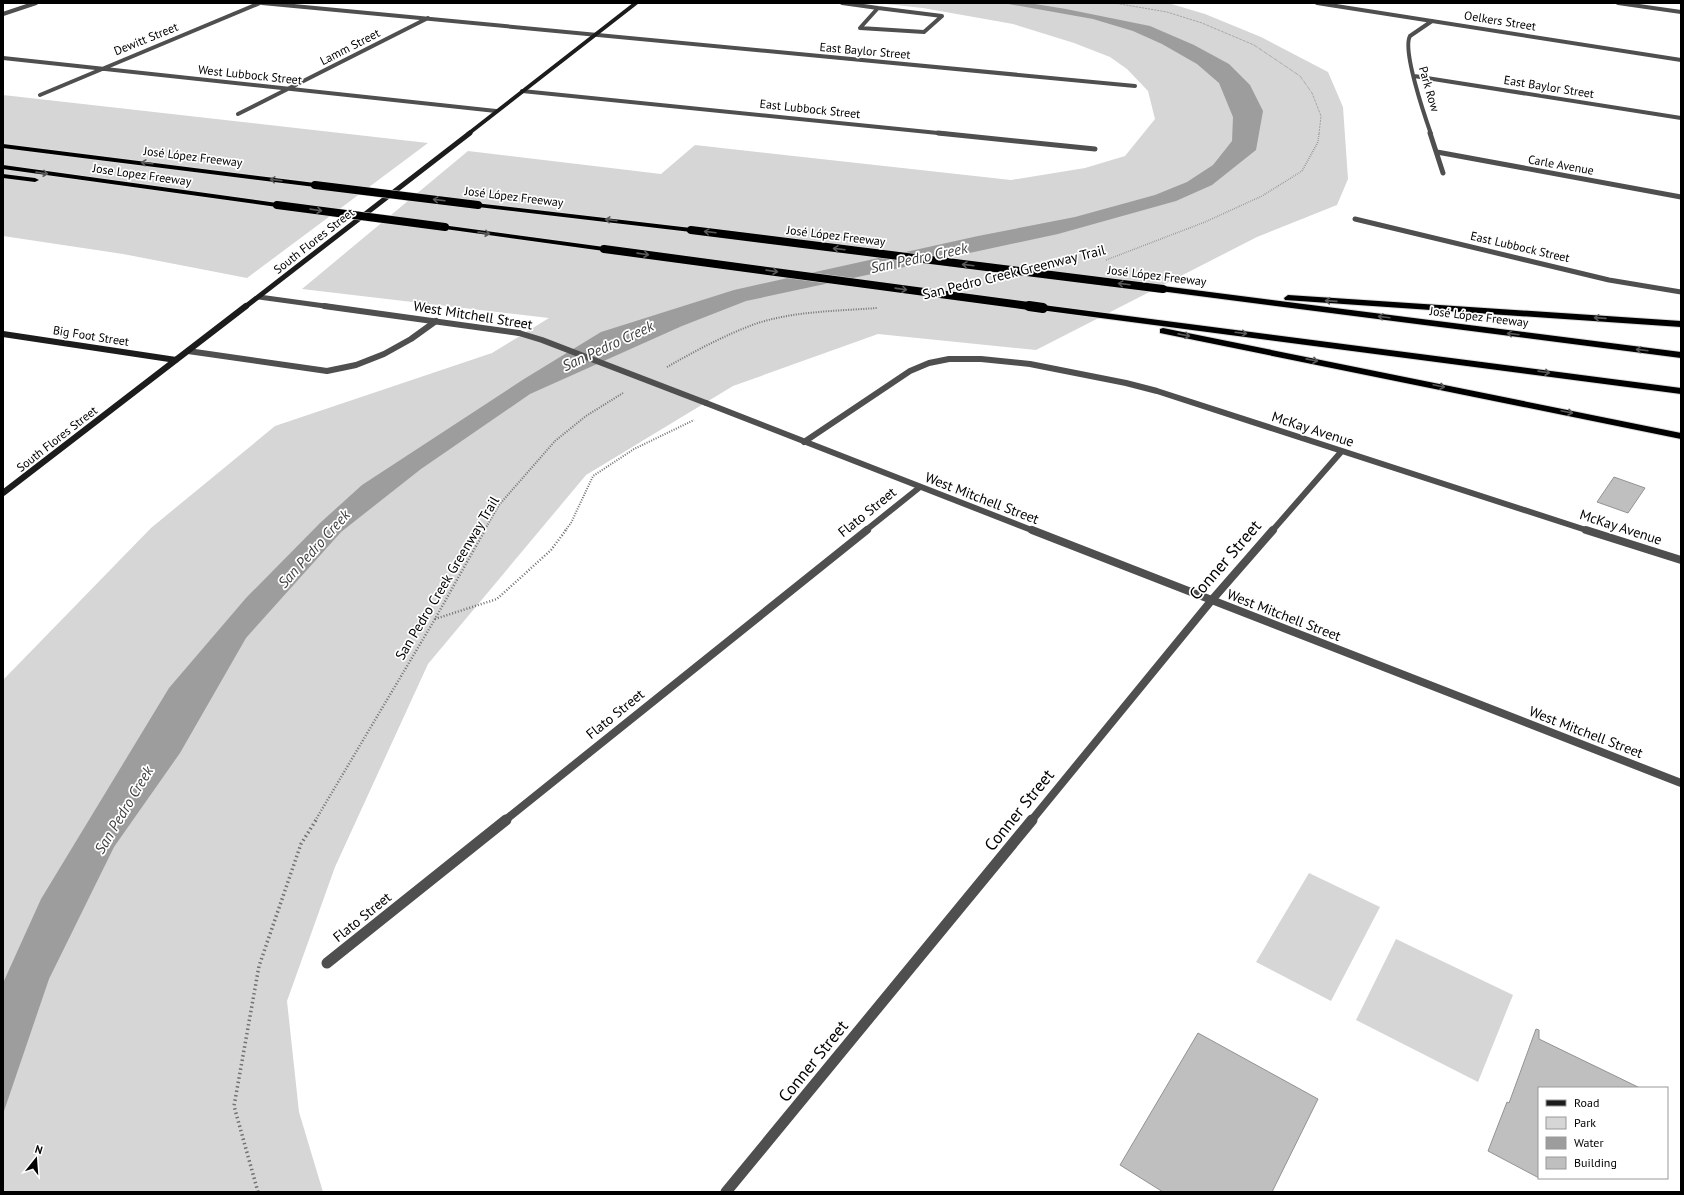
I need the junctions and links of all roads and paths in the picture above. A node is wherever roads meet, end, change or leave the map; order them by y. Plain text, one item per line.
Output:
1 (36, 3) edge
2 (261, 3) edge
3 (636, 3) edge
4 (842, 3) edge
5 (1114, 3) edge
6 (1317, 3) edge
7 (1618, 3) edge
8 (879, 7) junction
9 (1681, 12) edge
10 (3, 14) edge
11 (428, 18) junction
12 (1432, 21) junction
13 (594, 35) junction
14 (3, 58) edge
15 (1681, 60) edge
16 (101, 68) junction
17 (1414, 76) junction
18 (1135, 86) dead end
19 (288, 89) junction
20 (522, 91) junction
21 (40, 95) dead end
22 (496, 112) junction
23 (238, 114) dead end
24 (1681, 118) edge
25 (3, 139) edge
26 (3, 146) edge
27 (1095, 149) dead end
28 (1437, 152) junction
29 (106, 158) junction
30 (3, 167) edge
31 (1443, 173) dead end
32 (3, 176) edge
33 (1681, 197) edge
34 (277, 205) junction
35 (1354, 219) dead end
36 (1103, 260) dead end
37 (1163, 289) junction
38 (1681, 292) edge
39 (259, 297) junction
40 (883, 308) dead end
41 (1064, 311) junction
42 (436, 322) junction
43 (1681, 324) edge
44 (3, 334) edge
45 (188, 351) junction
46 (1681, 355) edge
47 (176, 360) junction
48 (664, 369) dead end
49 (1681, 391) edge
50 (625, 392) dead end
51 (698, 418) dead end
52 (1681, 436) edge
53 (804, 442) junction
54 (1340, 452) junction
55 (920, 488) junction
56 (3, 493) edge
57 (1681, 560) edge
58 (1211, 600) junction
59 (434, 619) junction
60 (1681, 783) edge
61 (327, 963) dead end
62 (258, 1192) edge
63 (726, 1192) edge

1 - 10 street
2 - 11 street, East Baylor Street
2 - 16 street, Dewitt Street
3 - 13 main road, South Flores Street
4 - 8 street
5 - 36 path, San Pedro Creek Greenway Trail
6 - 12 street, Oelkers Street
7 - 9 street
8 - 8 street
11 - 13 street, East Baylor Street
11 - 19 street, Lamm Street
12 - 15 street, Oelkers Street
12 - 17 street, Park Row
13 - 18 street, East Baylor Street
13 - 20 main road, South Flores Street
14 - 16 street, West Lubbock Street
16 - 19 street, West Lubbock Street
16 - 21 street, Dewitt Street
17 - 24 street, East Baylor Street
17 - 28 street, Park Row
19 - 22 street, West Lubbock Street
19 - 23 street, Lamm Street
20 - 22 main road, South Flores Street
20 - 27 street, East Lubbock Street
22 - 39 main road, South Flores Street
25 - 29 highway
26 - 29 highway, Jose Lopez Freeway
28 - 31 street, Park Row
28 - 33 street, Carle Avenue
37 -> 29 highway, José López Freeway, bridge
30 -> 34 highway, Jose Lopez Freeway
32 - 34 highway
34 -> 41 highway, bridge
35 - 38 street, East Lubbock Street
43 -> 37 highway
46 -> 37 highway, José López Freeway
39 - 42 street, West Mitchell Street
39 - 45 main road, South Flores Street
40 - 48 path
41 -> 49 highway
41 -> 52 highway
42 - 45 street
42 - 53 street, West Mitchell Street, bridge
44 - 47 main road, Big Foot Street
45 - 47 main road, South Flores Street
47 - 56 main road, South Flores Street
50 - 59 path, San Pedro Creek Greenway Trail
51 - 59 path
53 - 54 street, McKay Avenue
53 - 55 street, West Mitchell Street
54 - 57 street, McKay Avenue
54 - 58 street, Conner Street
55 - 58 street, West Mitchell Street
55 - 61 street, Flato Street
58 - 60 street, West Mitchell Street
58 - 63 street, Conner Street
59 - 62 path, San Pedro Creek Greenway Trail

